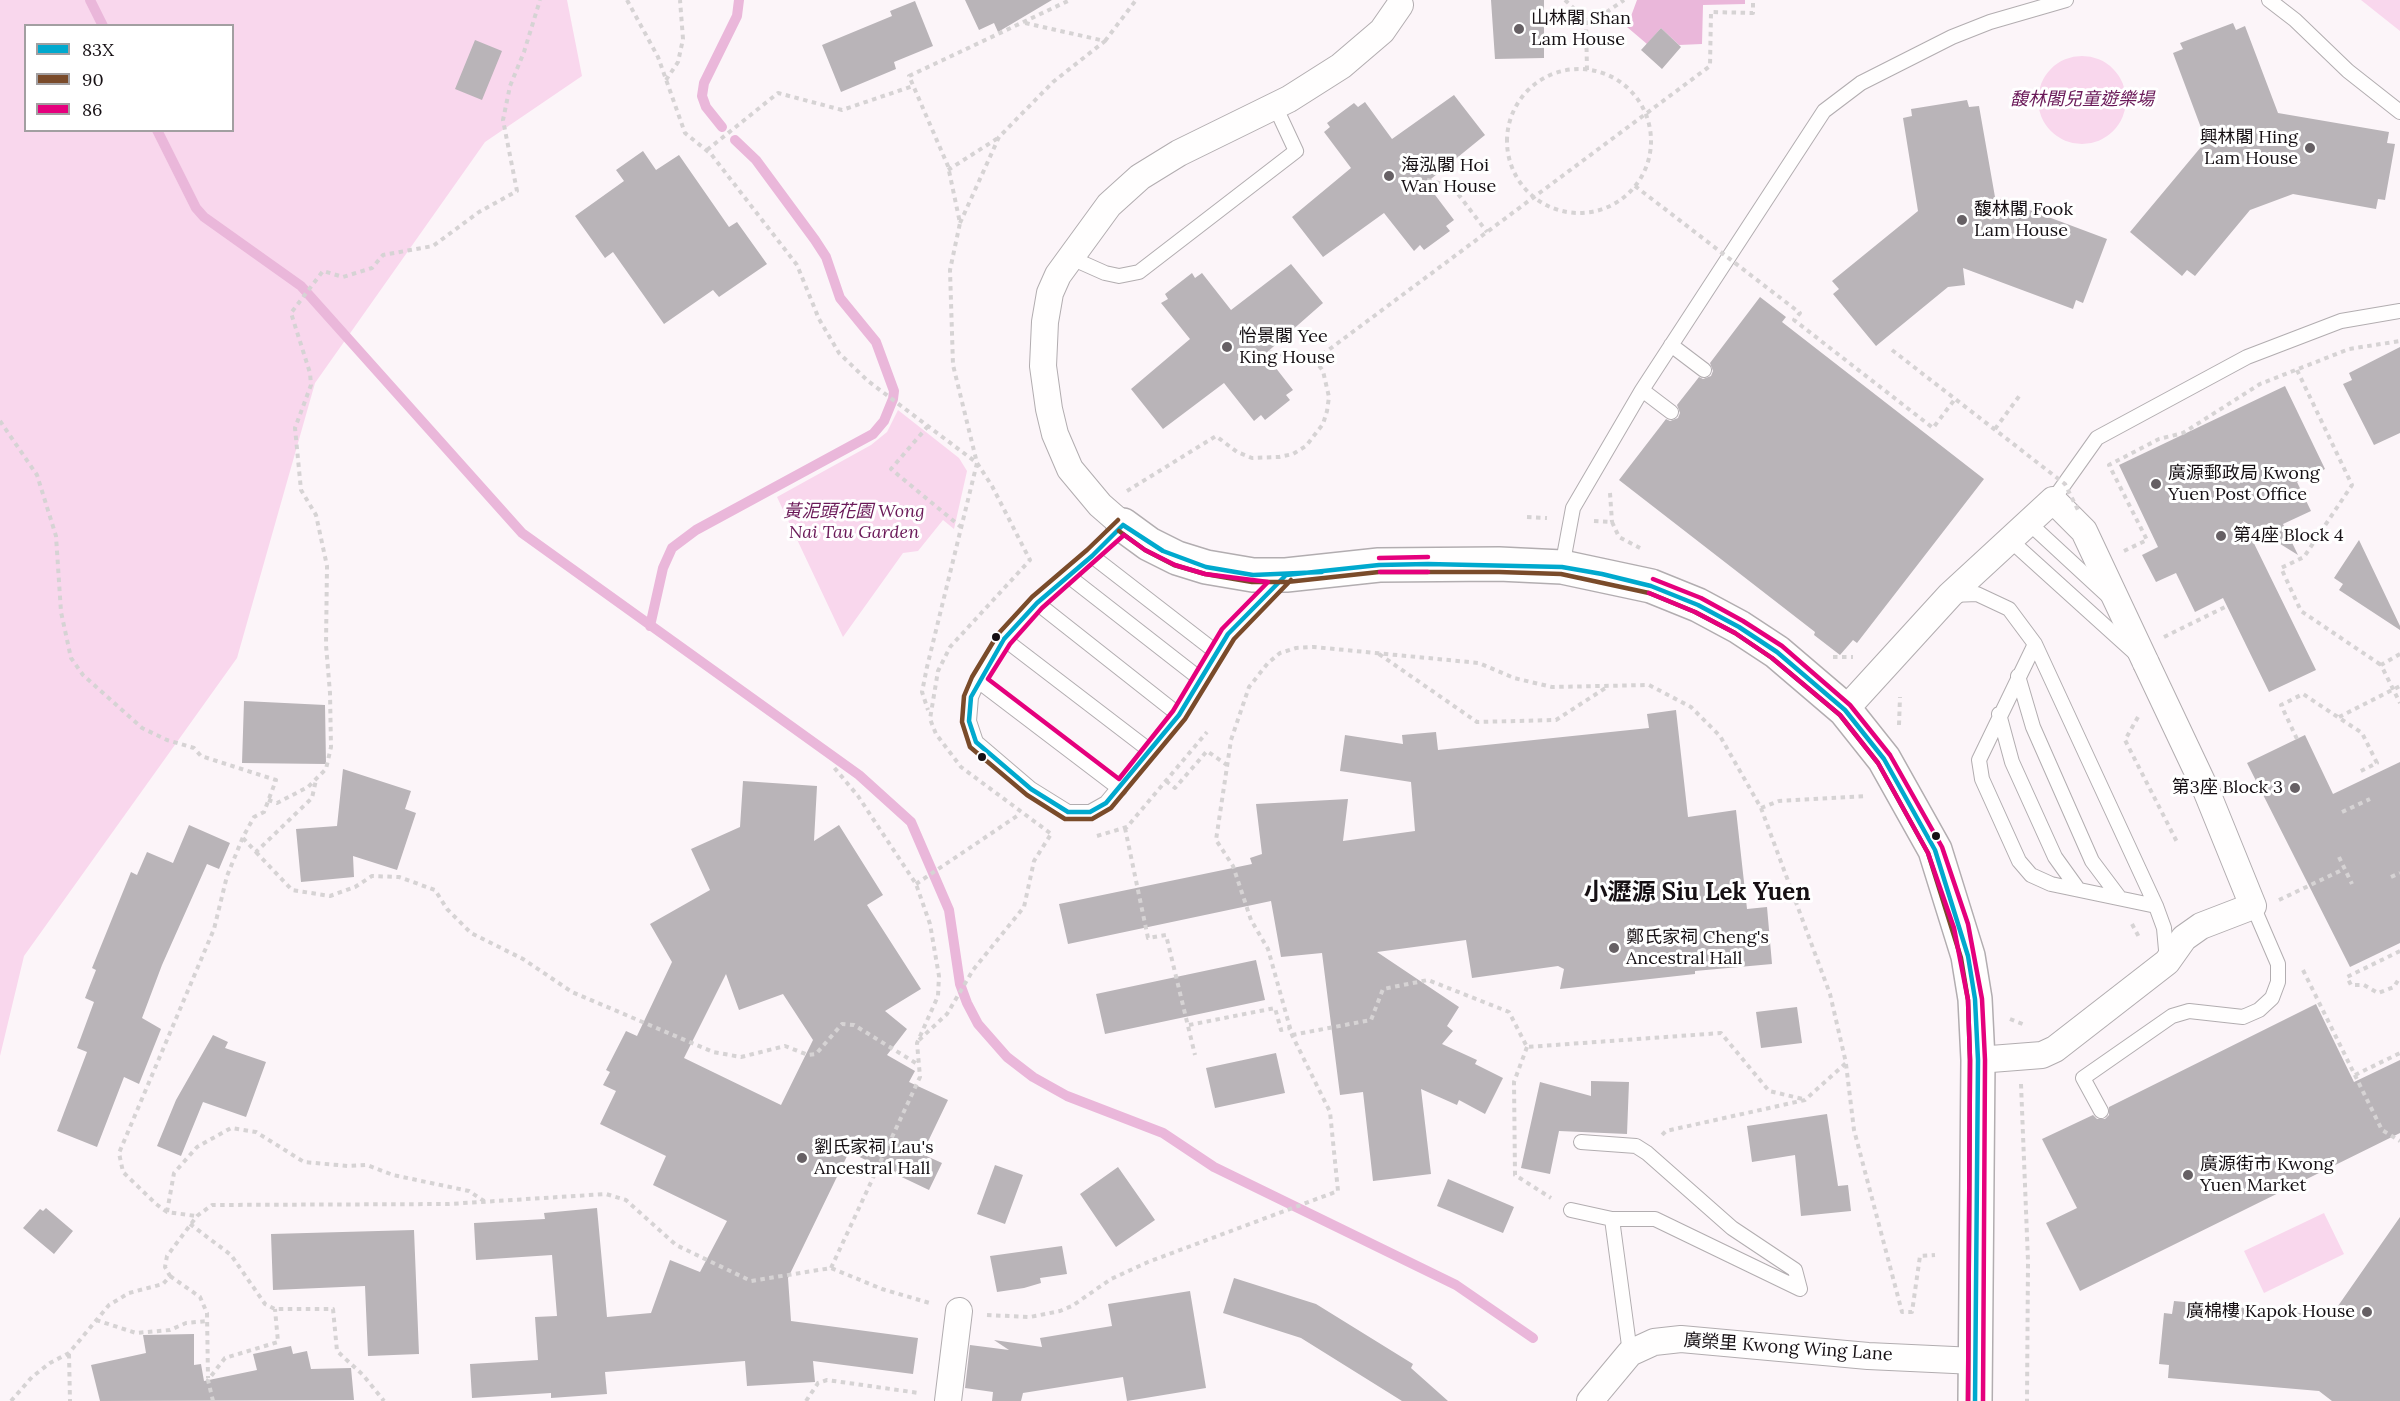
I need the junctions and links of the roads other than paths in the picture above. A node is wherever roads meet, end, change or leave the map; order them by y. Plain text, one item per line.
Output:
1 (2066, 0) edge
2 (2269, 0) edge
3 (1401, 2) edge
4 (1275, 106) junction
5 (2400, 112) edge
6 (1069, 257) junction
7 (2400, 311) edge
8 (1671, 345) junction
9 (1704, 370) dead end
10 (1642, 390) junction
11 (1671, 412) dead end
12 (2053, 500) junction
13 (2029, 523) junction
14 (1123, 525) junction
15 (2010, 540) junction
16 (1092, 556) junction
17 (1562, 567) junction
18 (1067, 575) junction
19 (1287, 575) junction
20 (1950, 595) junction
21 (1037, 603) junction
22 (2119, 607) junction
23 (1004, 639) junction
24 (2035, 644) junction
25 (1216, 652) junction
26 (2150, 652) junction
27 (2018, 676) junction
28 (1199, 678) junction
29 (978, 681) junction
30 (1845, 710) junction
31 (1999, 714) junction
32 (1179, 715) junction
33 (1149, 750) junction
34 (1119, 789) junction
35 (2078, 889) junction
36 (2119, 897) junction
37 (2262, 905) junction
38 (2156, 906) junction
39 (2167, 962) junction
40 (1978, 1060) junction
41 (2101, 1111) dead end
42 (1581, 1142) dead end
43 (1571, 1210) road end
44 (1611, 1219) junction
45 (959, 1311) road end
46 (1630, 1353) junction
47 (1975, 1361) junction
48 (937, 1398) edge
49 (1590, 1401) edge
50 (1975, 1401) edge

1 - 8 lane
2 - 5 lane
3 - 4 street
4 - 6 street
4 - 6 lane
6 - 14 street
7 - 12 lane
8 - 9 lane
8 - 10 lane
10 - 11 lane
10 - 17 lane
12 - 13 street
12 - 22 street
13 - 15 street
13 - 22 lane
14 - 16 lane
14 - 19 street
15 - 20 street
15 - 26 lane
16 - 18 lane
16 - 25 lane
17 - 19 street
17 - 30 street
18 - 21 lane
18 - 28 lane
19 - 25 lane
20 - 24 lane
20 - 30 street
21 - 23 lane
21 - 32 lane
22 - 26 street
23 - 29 lane
23 - 33 lane
24 - 27 lane
24 - 38 lane
25 - 28 lane
26 - 37 street, bridge
27 - 31 lane
27 - 36 lane
28 - 32 lane
29 - 34 lane
29 - 34 lane
30 - 40 street
31 - 35 lane
31 - 35 lane
32 - 33 lane
33 - 34 lane
35 - 36 lane
36 - 38 lane
37 - 39 street
37 - 41 lane
38 - 39 lane
39 - 40 street
40 - 47 street
42 - 44 lane
43 - 44 lane
44 - 46 lane
45 - 48 street
46 - 47 street, 廣榮里 Kwong Wing Lane
46 - 49 street, 廣榮里 Kwong Wing Lane
47 - 50 street

